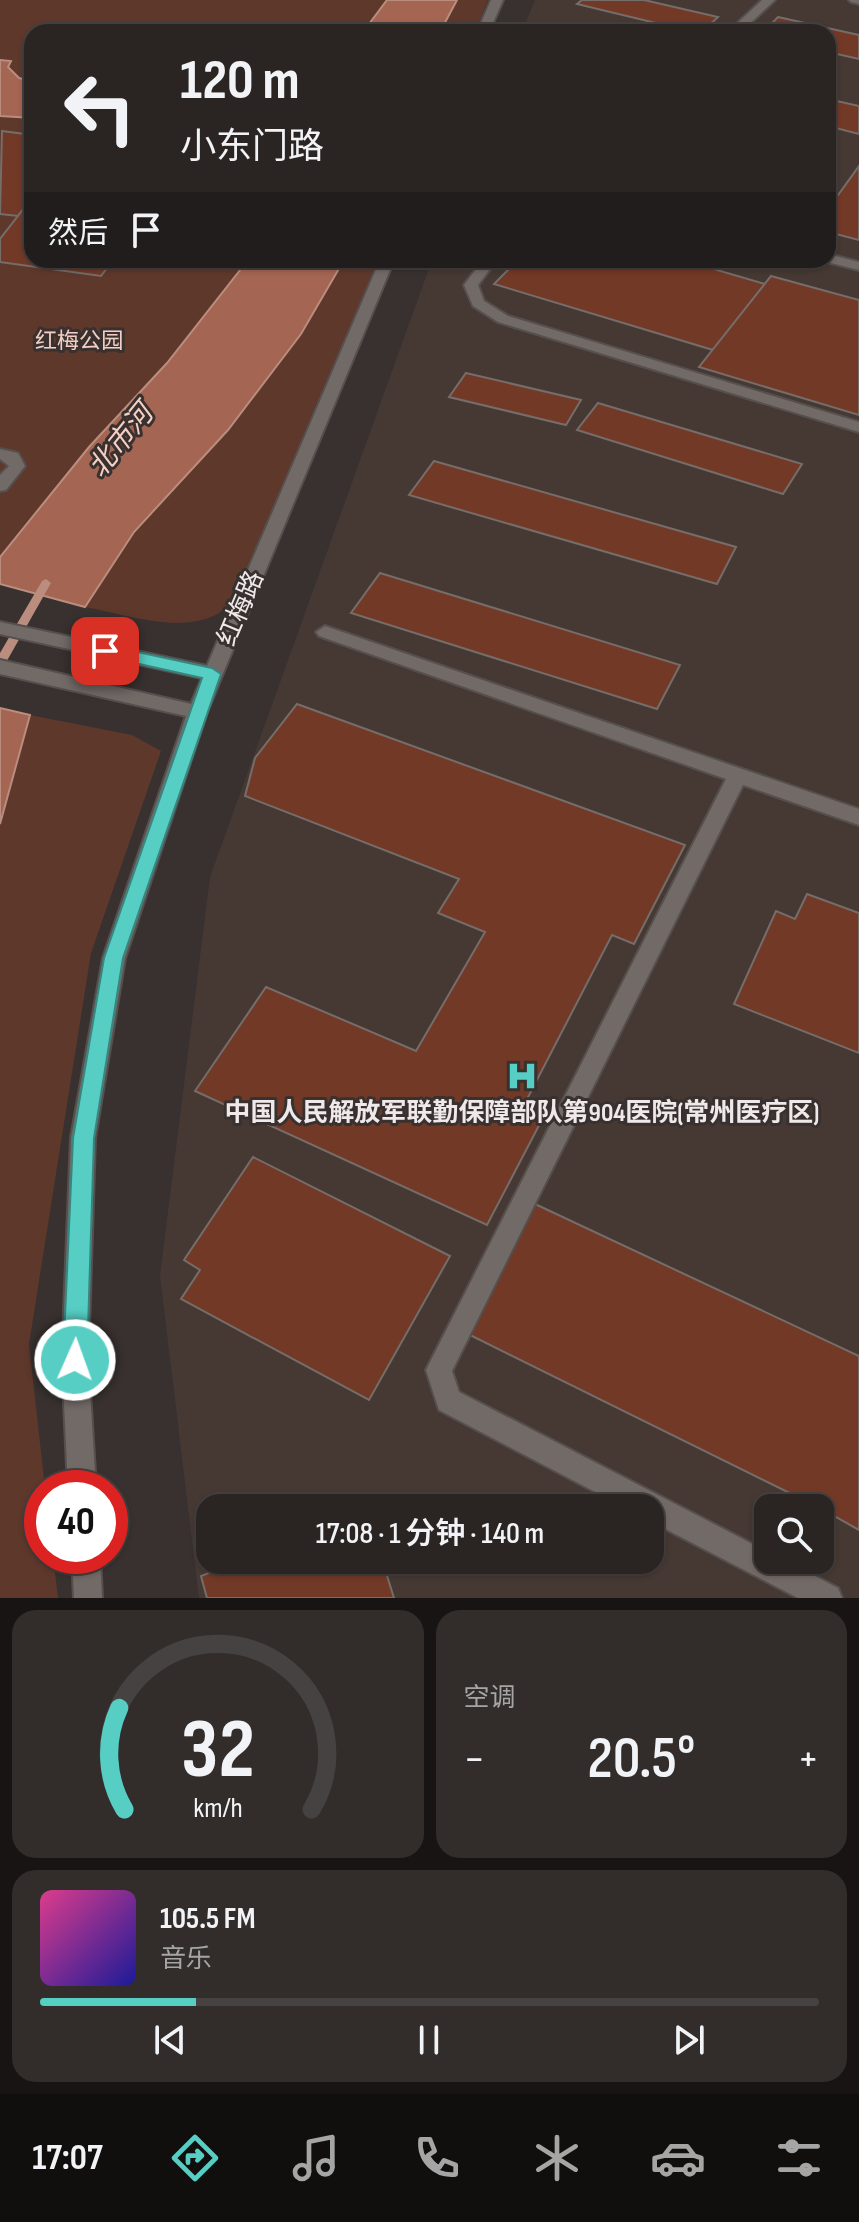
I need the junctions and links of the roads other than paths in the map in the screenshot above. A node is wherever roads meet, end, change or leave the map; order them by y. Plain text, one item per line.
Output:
1 (497, 0) edge
2 (769, 0) edge
3 (486, 24) edge
4 (743, 24) edge
5 (836, 260) edge
6 (859, 266) edge
7 (384, 268) edge
8 (484, 268) edge
9 (859, 427) edge
10 (0, 454) edge
11 (0, 486) edge
12 (0, 628) edge
13 (325, 632) dead end
14 (0, 667) edge
15 (212, 674) junction
16 (197, 712) junction
17 (738, 775) junction
18 (859, 817) edge
19 (81, 1470) edge
20 (87, 1574) edge
21 (88, 1598) edge
22 (828, 1598) edge

1 - 3 street
2 - 4 street
5 - 6 street
7 - 15 street, 红梅路
8 - 9 street
10 - 11 street
12 - 15 street
13 - 17 street
14 - 16 street
15 - 16 street, 红梅路
16 - 19 street, 红梅路
17 - 18 street
17 - 22 street
20 - 21 street

